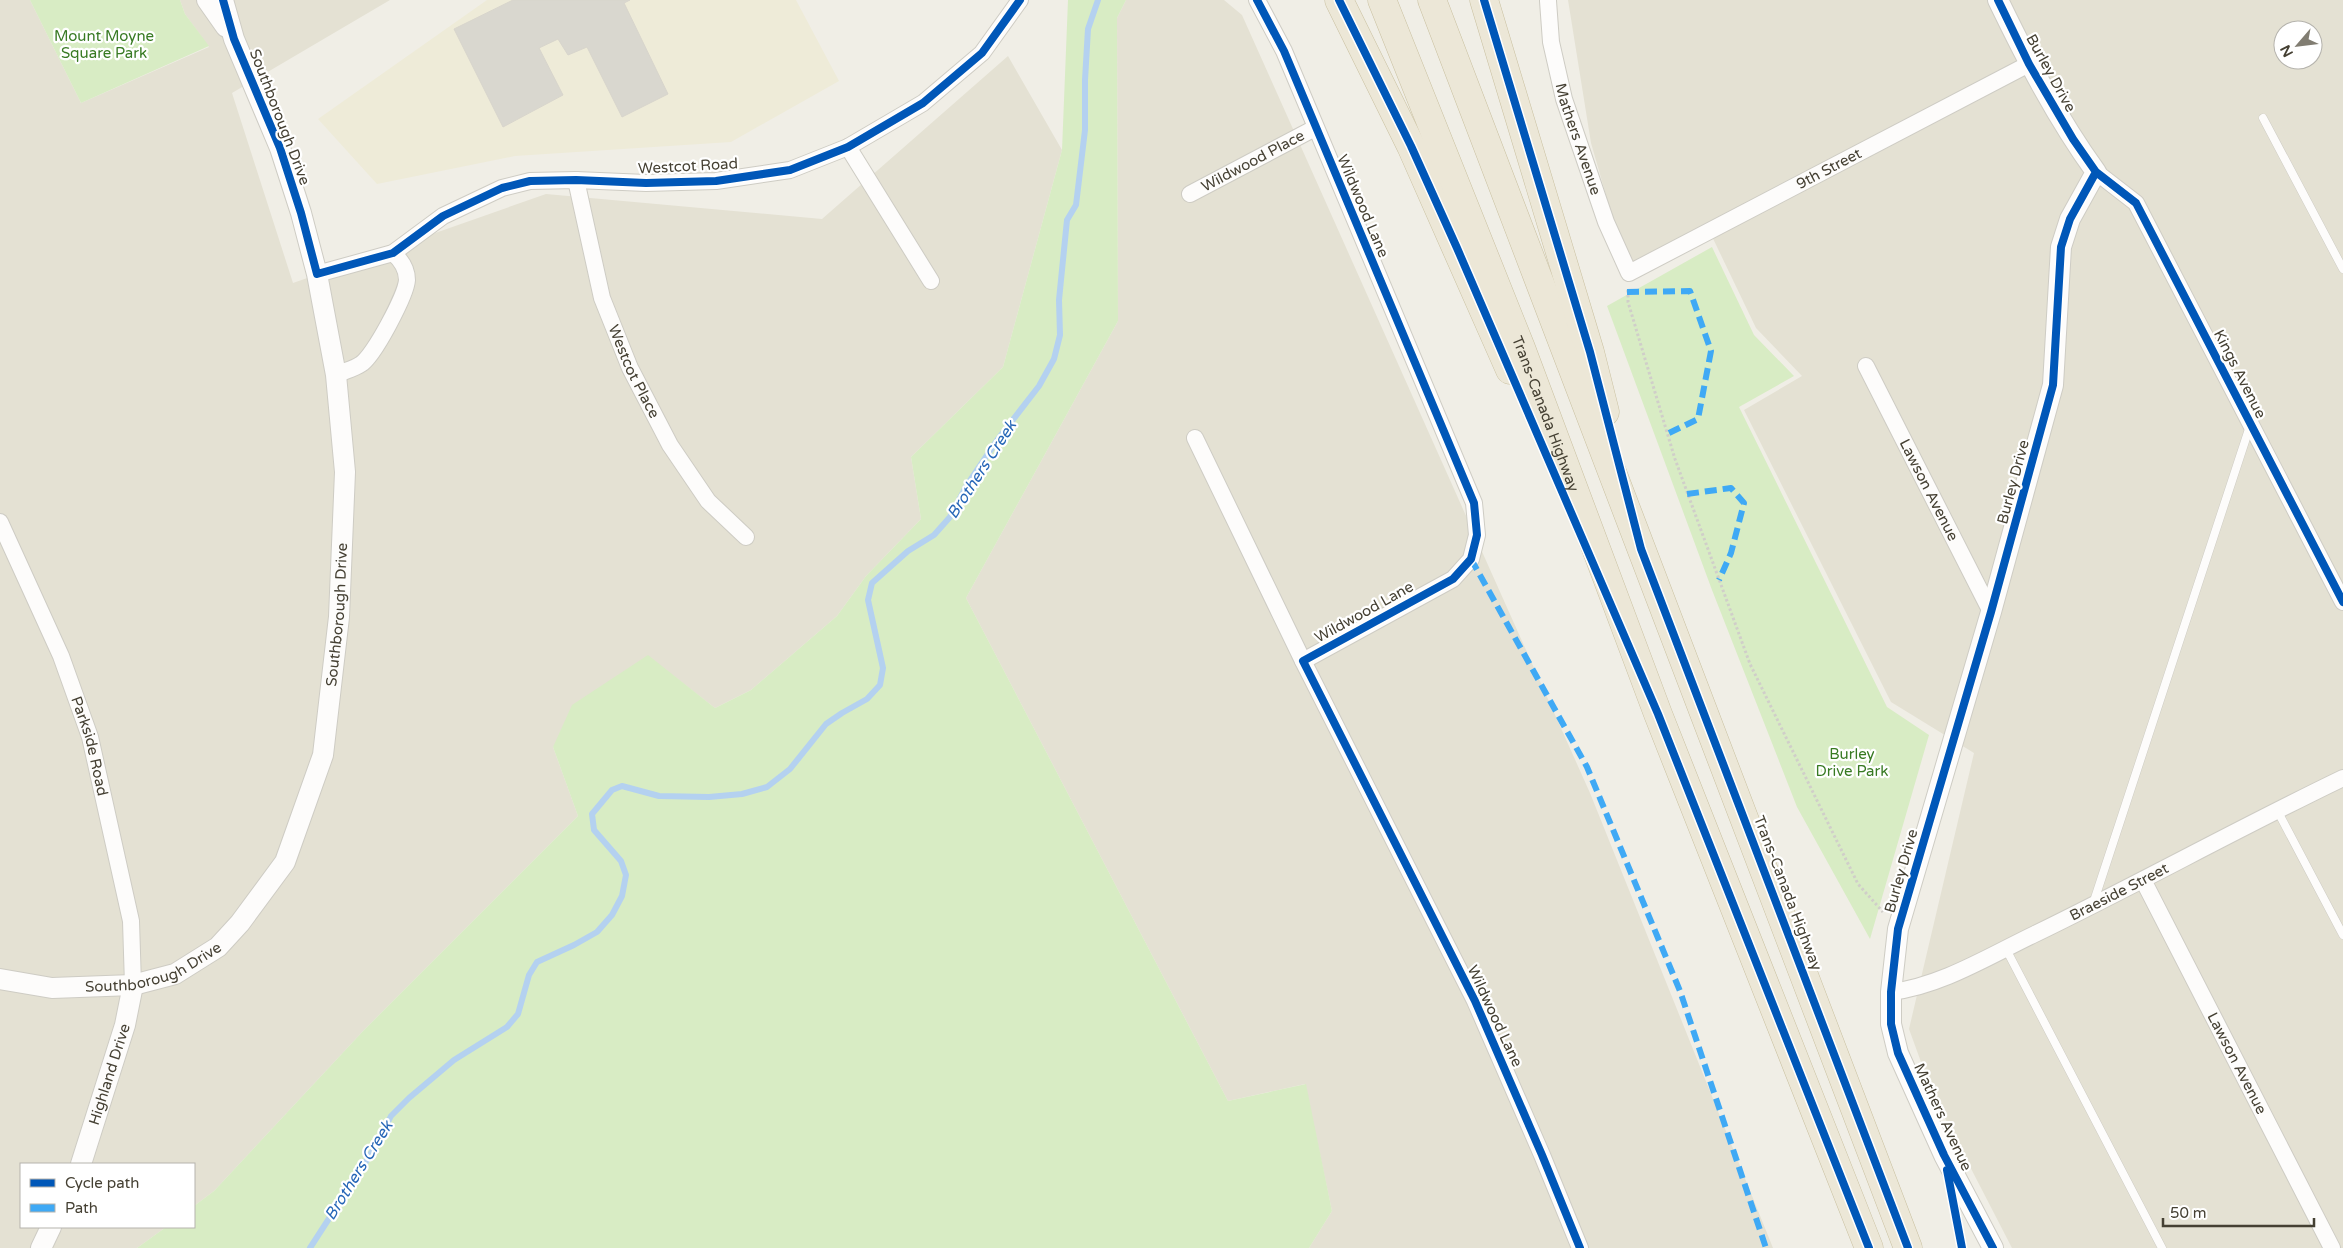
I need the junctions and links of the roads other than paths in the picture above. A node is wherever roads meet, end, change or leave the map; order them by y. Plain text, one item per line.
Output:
1 (207, 0) edge
2 (223, 0) edge
3 (1020, 0) edge
4 (1257, 0) edge
5 (1339, 0) edge
6 (1382, 0) edge
7 (1432, 0) edge
8 (1484, 0) edge
9 (1998, 0) edge
10 (1548, 1) edge
11 (234, 39) junction
12 (2029, 64) junction
13 (2263, 118) dead end
14 (1315, 128) junction
15 (848, 146) junction
16 (2096, 172) junction
17 (576, 180) junction
18 (1190, 194) dead end
19 (393, 253) junction
20 (2343, 269) edge
21 (1629, 273) joint
22 (317, 274) junction
23 (931, 281) dead end
24 (1866, 366) dead end
25 (336, 375) junction
26 (2251, 424) junction
27 (1195, 438) dead end
28 (0, 522) edge
29 (746, 537) dead end
30 (1641, 549) junction
31 (2343, 602) edge
32 (1992, 612) junction
33 (1303, 661) junction
34 (1658, 714) junction
35 (2343, 778) edge
36 (2277, 810) junction
37 (2143, 880) junction
38 (2092, 906) junction
39 (2343, 935) edge
40 (2006, 948) junction
41 (0, 979) edge
42 (134, 985) junction
43 (1891, 992) junction
44 (81, 1163) edge
45 (51, 1228) edge
46 (41, 1248) edge
47 (1580, 1248) edge
48 (1869, 1248) edge
49 (1908, 1248) edge
50 (1993, 1248) edge
51 (2162, 1248) edge
52 (2332, 1248) edge

1 - 11 street, Southborough Drive
2 - 11 street, Southborough Drive
3 - 15 street, Westcot Road
4 - 14 street, Wildwood Lane
5 - 34 highway
6 - 34 highway, Trans-Canada Highway
7 - 30 highway, Trans-Canada Highway
8 - 30 highway
9 - 12 street, Burley Drive
10 - 21 street, Mathers Avenue
11 - 22 street, Southborough Drive
12 - 16 street, Burley Drive
12 - 21 street, 9th Street
13 - 20 lane
14 - 18 street, Wildwood Place
14 - 33 street, Wildwood Lane
15 - 17 street, Westcot Road
15 - 23 street
16 - 26 street, Kings Avenue
16 - 32 street, Burley Drive
17 - 19 street, Westcot Road
17 - 29 street, Westcot Place
19 - 22 street, Westcot Road
19 - 25 street
22 - 25 street, Southborough Drive
24 - 32 street, Lawson Avenue
25 - 42 street, Southborough Drive
26 - 31 street, Kings Avenue
26 - 38 lane
27 - 33 street, Wildwood Lane
28 - 42 street, Parkside Road
30 - 49 highway, Trans-Canada Highway
32 - 43 street, Burley Drive
33 - 47 street, Wildwood Lane
34 - 48 highway, Trans-Canada Highway
35 - 36 street, Braeside Street
36 - 37 street, Braeside Street
36 - 39 lane
37 - 38 street, Braeside Street
37 - 52 street, Lawson Avenue
38 - 40 street, Braeside Street
40 - 43 street, Braeside Street
40 - 51 lane
41 - 42 street, Southborough Drive
42 - 44 street, Highland Drive
43 - 50 street, Mathers Avenue
45 - 46 street

